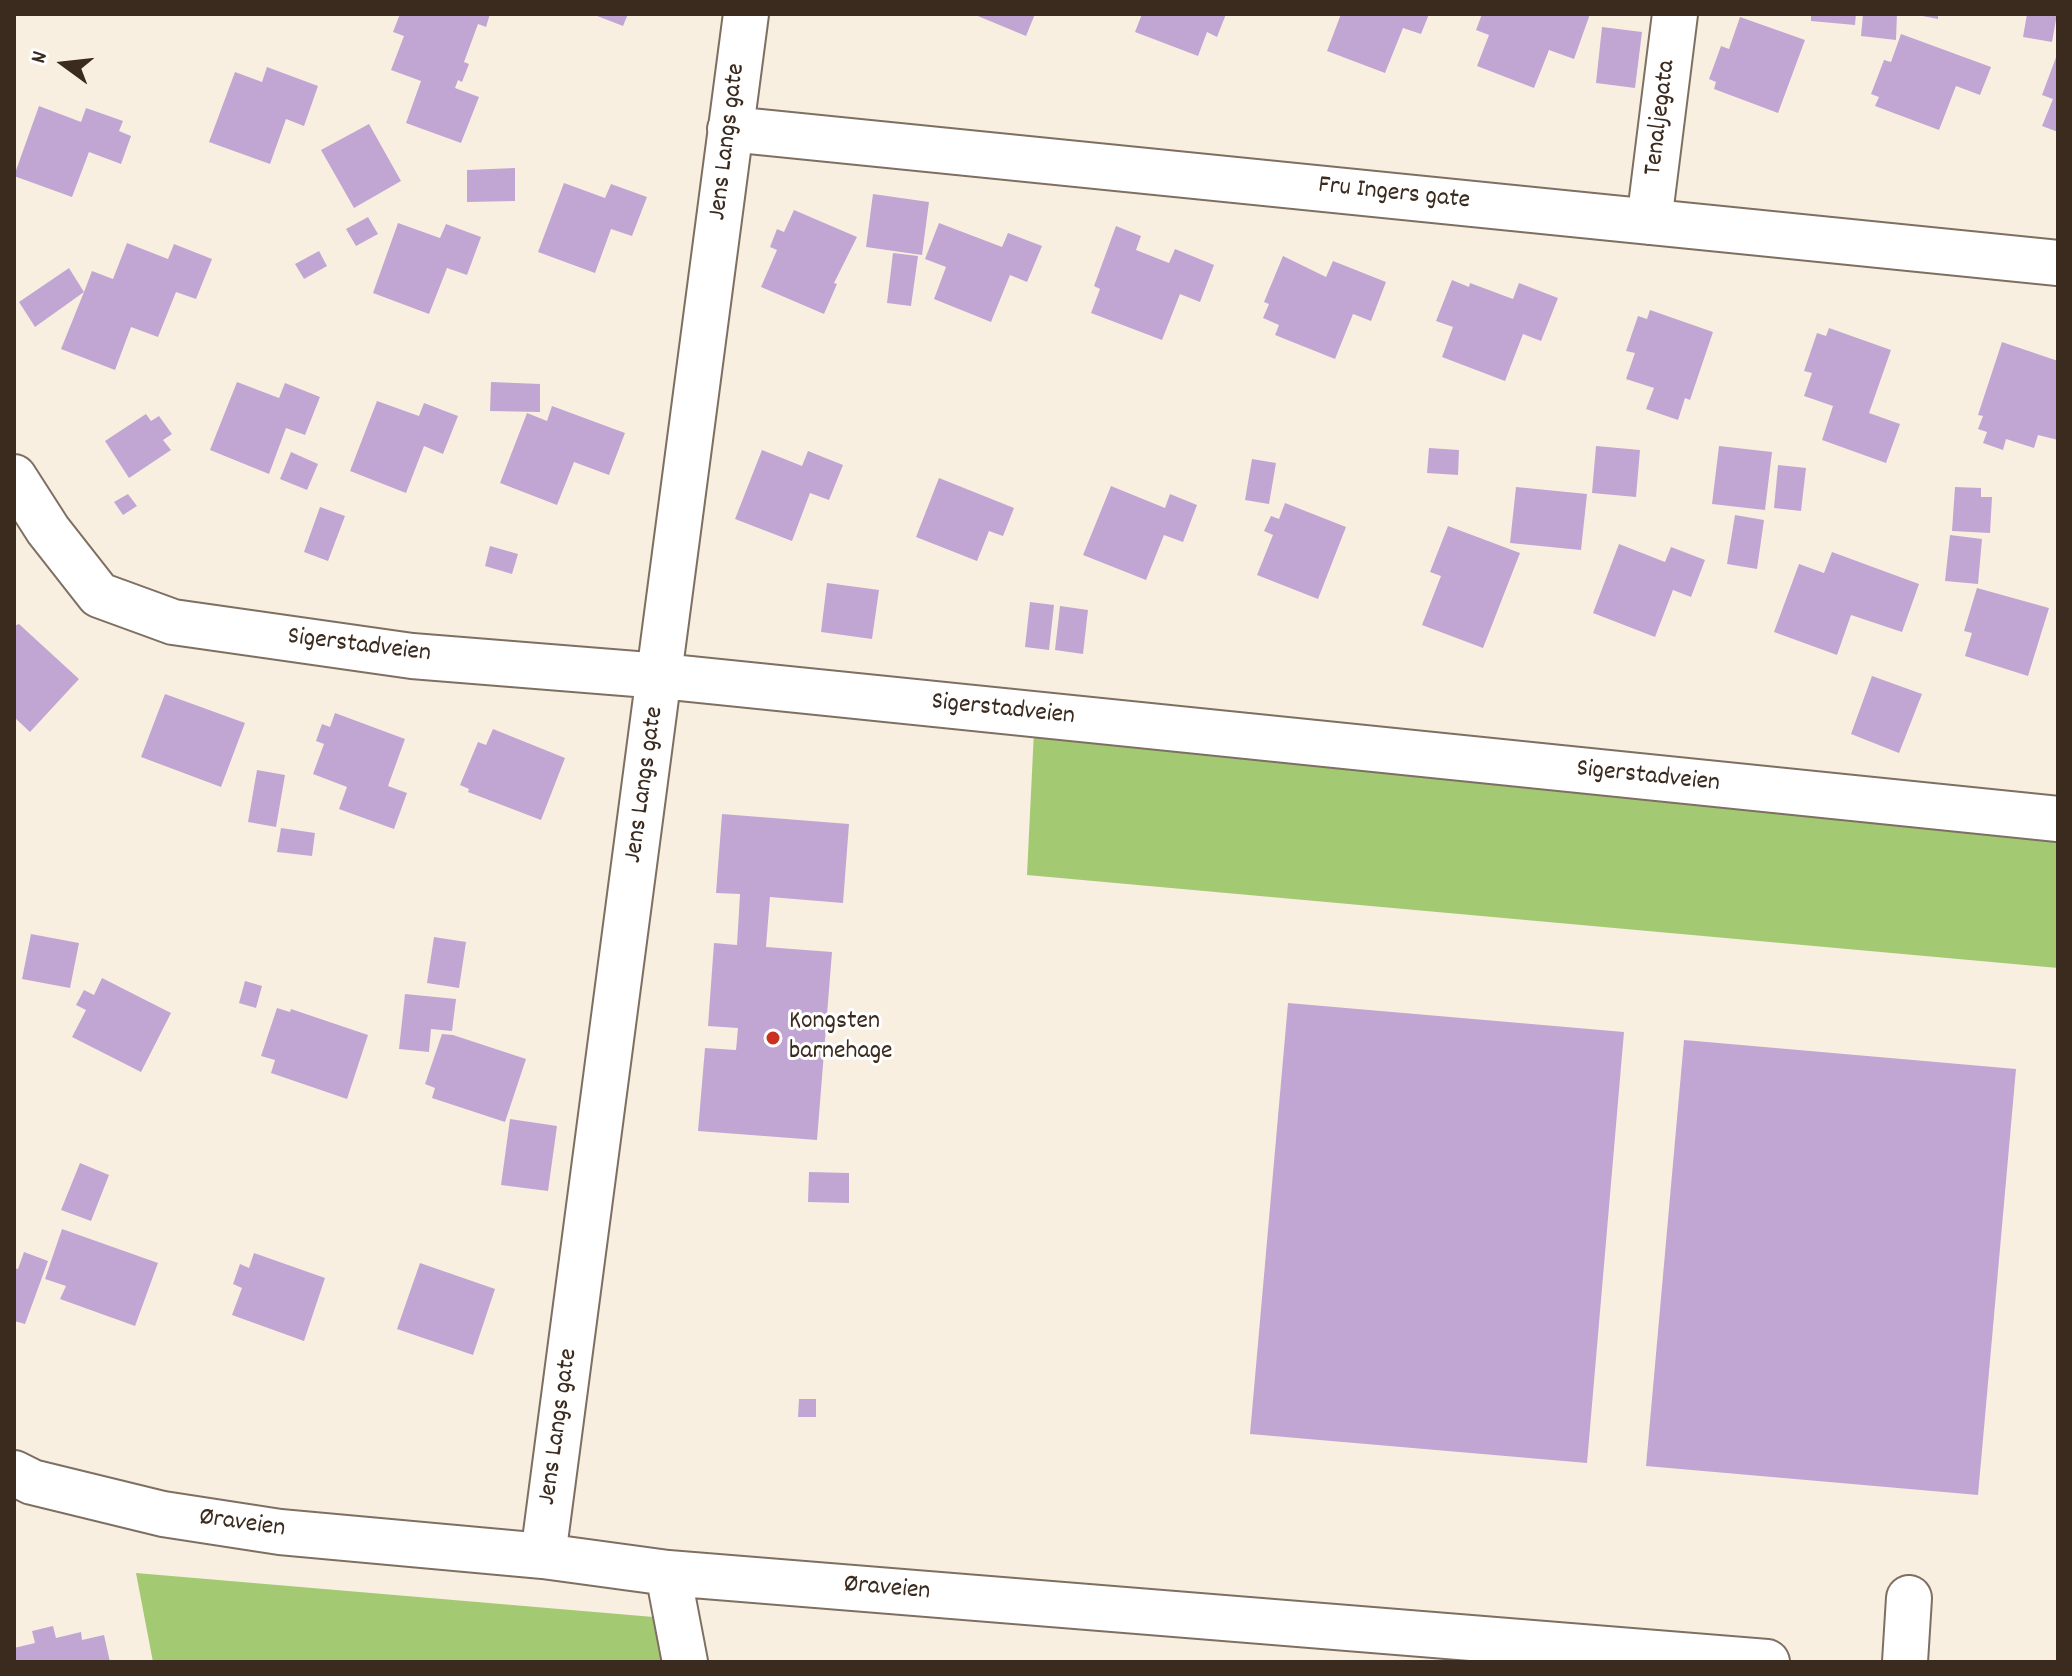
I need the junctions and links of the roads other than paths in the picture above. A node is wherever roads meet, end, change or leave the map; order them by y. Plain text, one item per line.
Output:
1 (746, 14) edge
2 (1675, 14) edge
3 (730, 129) junction
4 (1649, 222) junction
5 (2058, 263) edge
6 (14, 477) edge
7 (661, 676) junction
8 (2058, 819) edge
9 (14, 1473) edge
10 (543, 1556) junction
11 (668, 1573) junction
12 (1909, 1598) dead end
13 (685, 1662) edge
14 (1767, 1662) edge
15 (1905, 1662) edge

1 - 3 street, Jens Langs gate
2 - 4 street, Tenaljegata
3 - 4 street, Fru Ingers gate
3 - 7 street, Jens Langs gate
4 - 5 street, Fru Ingers gate
6 - 7 street, Sigerstadveien
7 - 8 street, Sigerstadveien
7 - 10 street, Jens Langs gate
9 - 10 street, Øraveien
10 - 11 street, Øraveien
11 - 13 street
11 - 14 street, Øraveien
12 - 15 street

